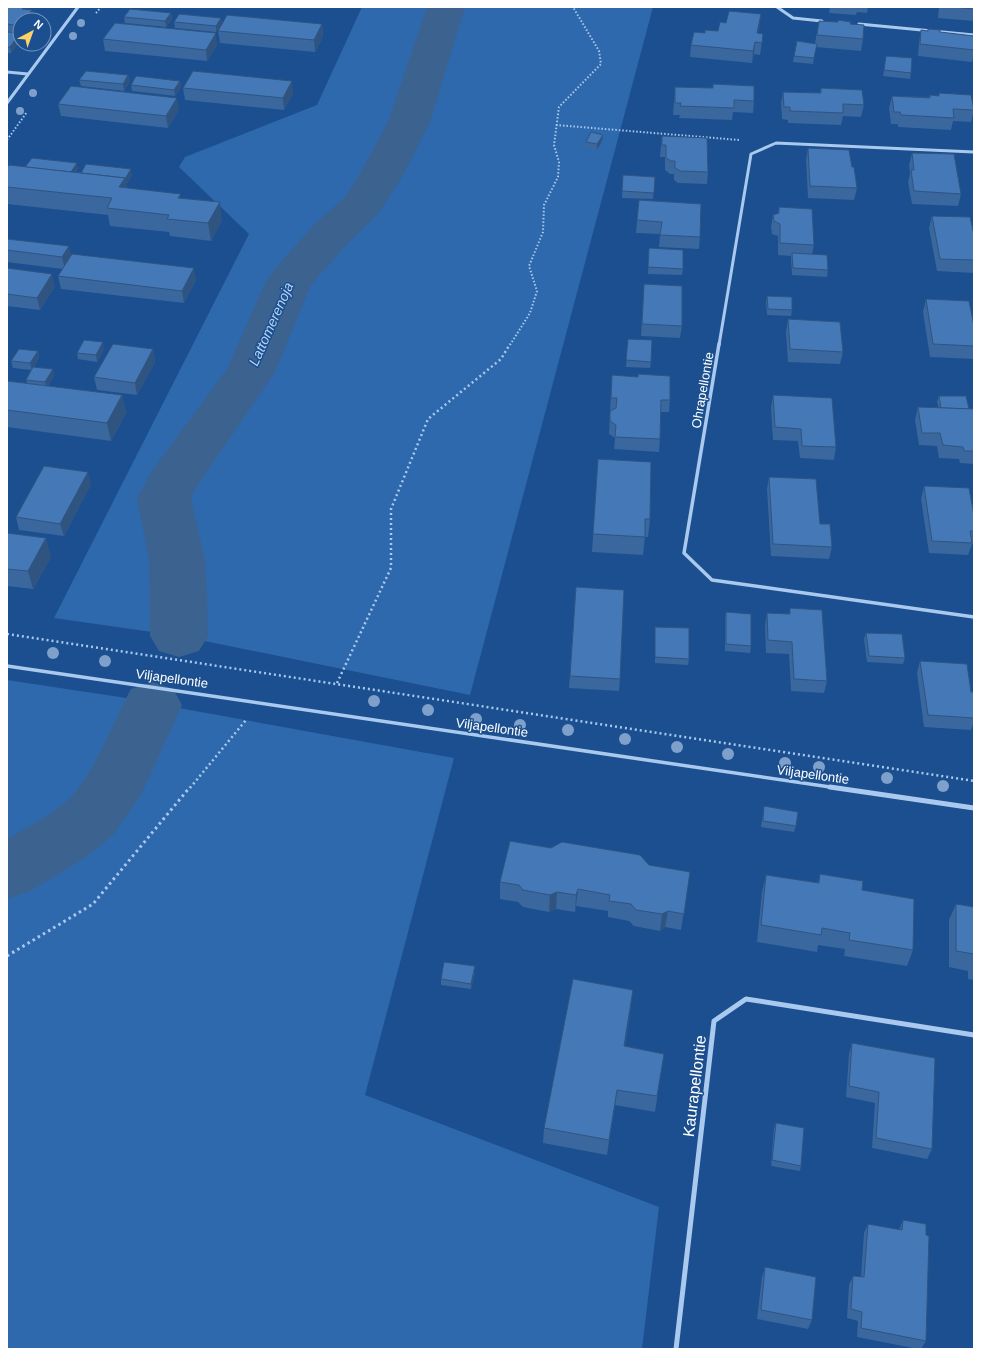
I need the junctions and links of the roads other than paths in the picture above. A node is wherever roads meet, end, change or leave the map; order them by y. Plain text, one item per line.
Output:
1 (78, 7) edge
2 (777, 7) edge
3 (825, 21) edge
4 (856, 24) edge
5 (974, 35) edge
6 (7, 72) edge
7 (28, 74) junction
8 (7, 103) edge
9 (974, 152) edge
10 (974, 617) edge
11 (7, 666) edge
12 (974, 808) edge
13 (974, 1035) edge
14 (676, 1349) edge

1 - 7 street
2 - 3 street
4 - 5 street
6 - 7 street
7 - 8 street
9 - 10 street, Ohrapellontie
11 - 12 street, Viljapellontie
13 - 14 street, Kaurapellontie

